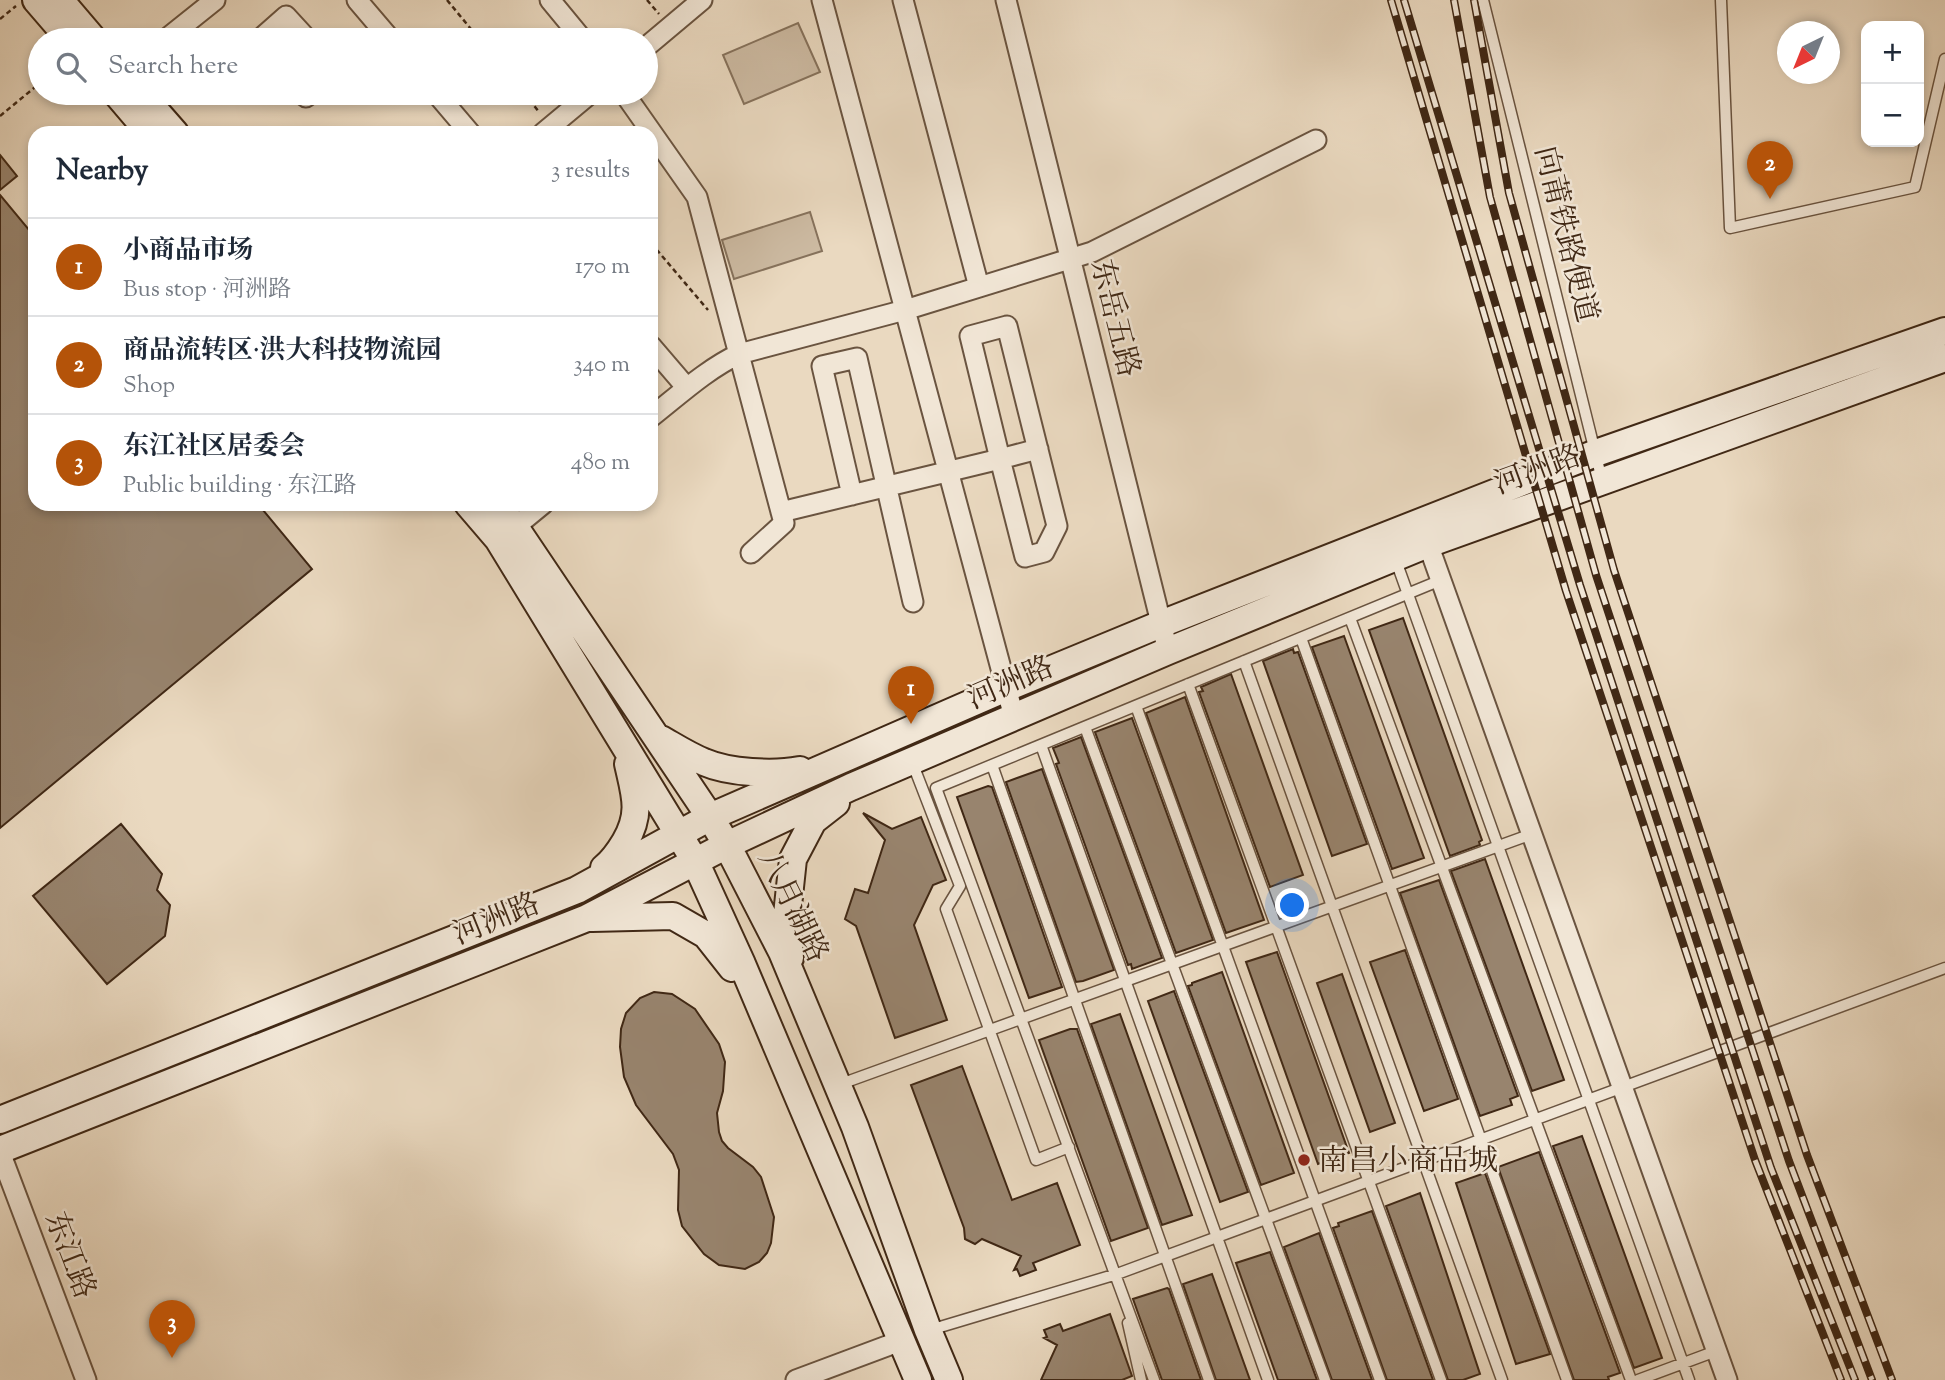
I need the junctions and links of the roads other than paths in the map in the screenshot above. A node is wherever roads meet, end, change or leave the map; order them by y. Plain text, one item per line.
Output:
1 (36, 0) edge
2 (60, 0) edge
3 (215, 0) edge
4 (357, 0) edge
5 (550, 0) edge
6 (702, 0) edge
7 (822, 0) edge
8 (904, 0) edge
9 (1006, 0) edge
10 (1483, 0) edge
11 (1721, 0) edge
12 (60, 28) edge
13 (84, 28) edge
14 (180, 28) edge
15 (272, 28) edge
16 (297, 28) edge
17 (376, 28) edge
18 (573, 28) edge
19 (658, 37) edge
20 (1945, 59) edge
21 (126, 105) edge
22 (150, 105) edge
23 (446, 105) edge
24 (577, 105) edge
25 (632, 105) edge
26 (144, 126) edge
27 (169, 126) edge
28 (464, 126) edge
29 (551, 126) edge
30 (647, 126) edge
31 (1317, 140) dead end
32 (658, 141) edge
33 (1070, 259) junction
34 (979, 287) junction
35 (905, 310) junction
36 (1945, 331) edge
37 (658, 354) edge
38 (739, 354) junction
39 (1945, 358) edge
40 (687, 388) junction
41 (658, 411) edge
42 (1038, 449) junction
43 (1596, 453) junction
44 (1000, 459) junction
45 (948, 472) junction
46 (1603, 480) junction
47 (887, 487) junction
48 (852, 495) junction
49 (474, 511) edge
50 (502, 511) edge
51 (534, 511) edge
52 (781, 512) junction
53 (515, 527) junction
54 (1428, 544) junction
55 (751, 554) dead end
56 (1395, 558) junction
57 (1441, 580) junction
58 (1408, 594) junction
59 (913, 602) dead end
60 (1350, 618) junction
61 (1161, 624) junction
62 (1301, 638) junction
63 (1168, 651) junction
64 (1244, 661) junction
65 (1188, 684) junction
66 (1006, 688) junction
67 (1136, 706) junction
68 (1014, 717) junction
69 (1085, 727) junction
70 (656, 737) junction
71 (623, 742) junction
72 (1041, 745) junction
73 (912, 761) junction
74 (833, 763) junction
75 (992, 765) junction
76 (862, 782) junction
77 (710, 817) junction
78 (678, 834) junction
79 (1532, 834) junction
80 (727, 845) junction
81 (1496, 845) junction
82 (695, 861) junction
83 (1441, 866) junction
84 (1390, 884) junction
85 (577, 890) junction
86 (1332, 905) junction
87 (587, 918) junction
88 (1276, 926) junction
89 (1223, 945) junction
90 (1172, 964) junction
91 (1945, 968) edge
92 (791, 974) junction
93 (1125, 981) junction
94 (756, 998) junction
95 (1075, 999) junction
96 (1022, 1018) junction
97 (990, 1030) junction
98 (837, 1085) junction
99 (1622, 1088) junction
100 (1588, 1100) junction
101 (0, 1120) edge
102 (1535, 1120) junction
103 (1481, 1140) junction
104 (1069, 1147) junction
105 (0, 1151) edge
106 (1424, 1161) junction
107 (1369, 1181) junction
108 (1315, 1201) junction
109 (1266, 1219) junction
110 (1217, 1237) junction
111 (1166, 1256) junction
112 (1117, 1274) junction
113 (928, 1330) junction
114 (903, 1340) junction
115 (1716, 1351) junction
116 (1683, 1364) junction
117 (86, 1380) edge
118 (796, 1380) edge
119 (918, 1380) edge
120 (949, 1380) edge
121 (1141, 1380) edge
122 (1154, 1380) edge
123 (1209, 1380) edge
124 (1268, 1380) edge
125 (1325, 1380) edge
126 (1380, 1380) edge
127 (1441, 1380) edge
128 (1502, 1380) edge
129 (1567, 1380) edge
130 (1631, 1380) edge
131 (1638, 1380) edge
132 (1689, 1380) edge
133 (1727, 1380) edge

1 - 12 main road
2 - 13 main road
3 - 14 street
4 - 17 street
5 - 18 street
6 - 19 street
7 - 35 street
8 - 34 street
9 - 33 street, 东岳五路
10 - 43 lane, 向莆铁路便道
11 - 20 lane
15 - 16 street
21 - 26 main road
22 - 27 main road
23 - 28 street
24 - 29 street
25 - 30 street
31 - 33 street
32 - 38 street
33 - 34 street
33 - 61 street, 东岳五路
34 - 35 street
35 - 38 street
35 - 45 street
36 - 43 main road
37 - 40 street
38 - 40 street
38 - 52 street
39 - 46 main road, 河洲路
40 - 41 street
42 - 44 street
42 - 44 street
42 - 44 street
43 - 46 lane, 向莆铁路便道
43 - 61 main road
44 - 45 street
45 - 47 street
45 - 66 street
46 - 54 main road, 河洲路
47 - 48 street
47 - 48 street
47 - 59 street
48 - 52 street
49 - 71 main road
50 - 53 main road, 八月湖路
51 - 53 street
52 - 55 street
53 - 70 main road, 八月湖路
54 - 56 main road, 河洲路
54 - 57 street
56 - 58 lane
56 - 63 main road, 河洲路
57 - 58 lane
57 - 79 street
58 - 60 lane
58 - 81 lane
60 - 62 lane
60 - 83 lane
61 - 63 street, 东岳五路
61 - 66 main road
62 - 64 lane
62 - 84 lane
63 - 68 main road, 河洲路
64 - 65 lane
64 - 86 lane
65 - 67 lane
65 - 88 lane
66 - 68 street
66 - 74 main road
67 - 69 lane
67 - 89 lane
68 - 73 main road, 河洲路
69 - 72 lane
69 - 90 lane
70 - 74 main road
70 - 77 main road, 八月湖路
71 - 78 main road
71 - 85 main road
72 - 75 lane
72 - 93 lane
73 - 76 main road, 河洲路
73 - 97 lane
74 - 77 main road
75 - 95 lane
75 - 96 lane
76 - 80 main road, 河洲路
76 - 92 main road
77 - 78 main road
77 - 80 main road, 八月湖路
78 - 82 main road
78 - 85 main road
79 - 81 lane
79 - 99 street
80 - 82 main road, 河洲路
80 - 92 main road, 八月湖路
81 - 83 lane
81 - 100 lane
82 - 87 main road, 河洲路
82 - 94 main road
83 - 84 lane
83 - 102 lane
84 - 86 lane
84 - 103 lane
85 - 101 main road
86 - 88 lane
86 - 106 lane
87 - 94 main road
87 - 105 main road, 河洲路
88 - 89 lane
88 - 107 lane
89 - 90 lane
89 - 108 lane
90 - 93 lane
90 - 109 lane
91 - 99 lane
92 - 98 main road, 八月湖路
93 - 95 lane
93 - 110 lane
94 - 114 main road
95 - 96 lane
95 - 111 lane
96 - 97 lane
96 - 104 lane
97 - 98 lane
97 - 104 lane
98 - 113 main road, 八月湖路
99 - 100 lane
99 - 115 street
100 - 102 lane
100 - 116 lane
102 - 103 lane
102 - 130 lane
103 - 106 lane
103 - 129 lane
104 - 112 lane
105 - 117 street, 东江路
106 - 107 lane
106 - 128 lane
107 - 108 lane
107 - 127 lane
108 - 109 lane
108 - 126 lane
109 - 110 lane
109 - 125 lane
110 - 111 lane
110 - 124 lane
111 - 112 lane
111 - 123 lane
112 - 113 lane
112 - 121 lane
112 - 122 lane
113 - 114 lane
113 - 120 main road, 八月湖路
114 - 118 street
114 - 119 main road
115 - 116 lane
115 - 133 street
116 - 131 lane
116 - 132 lane

